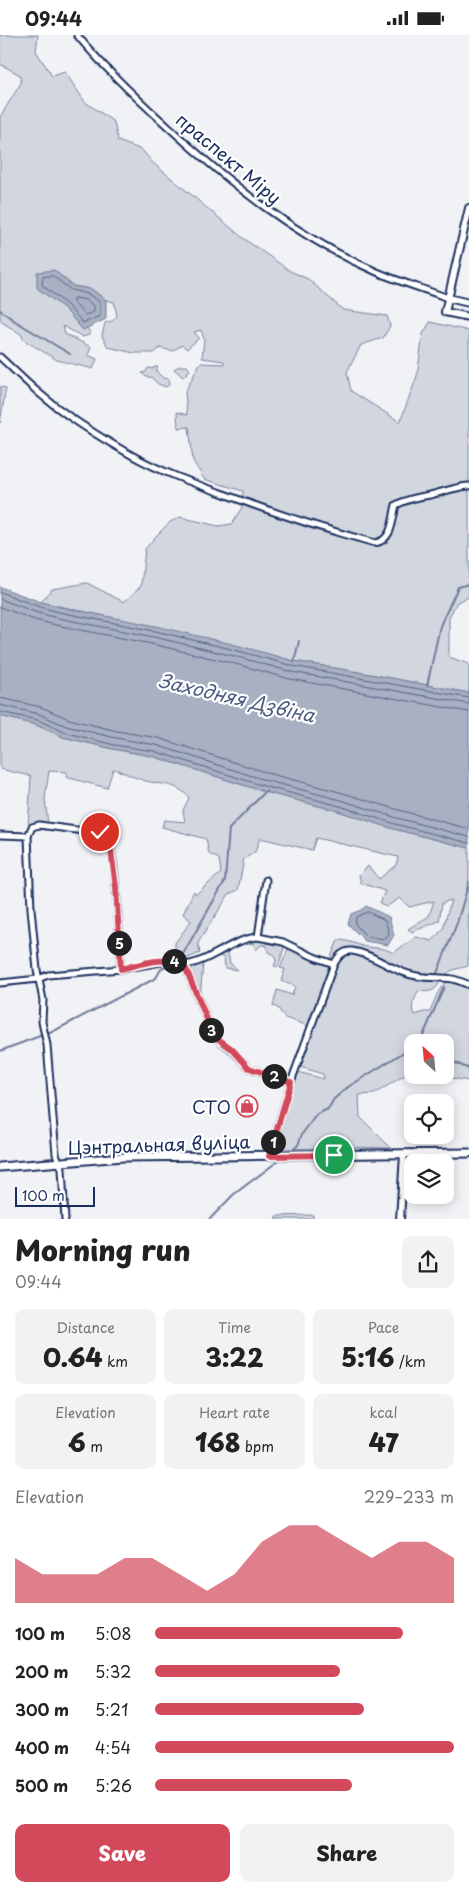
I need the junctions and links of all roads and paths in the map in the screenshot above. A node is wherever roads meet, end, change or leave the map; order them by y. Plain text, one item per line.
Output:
1 (77, 35) edge
2 (469, 208) edge
3 (448, 298) junction
4 (469, 303) edge
5 (469, 317) edge
6 (0, 357) edge
7 (469, 486) edge
8 (0, 835) edge
9 (28, 836) junction
10 (266, 880) dead end
11 (258, 937) junction
12 (334, 964) junction
13 (182, 965) junction
14 (121, 969) junction
15 (38, 979) junction
16 (0, 983) edge
17 (469, 985) edge
18 (291, 1082) junction
19 (404, 1153) junction
20 (469, 1153) edge
21 (269, 1156) junction
22 (59, 1162) junction
23 (0, 1167) edge
24 (65, 1219) edge
25 (400, 1219) edge

1 - 3 street, праспект Міру
2 - 3 street
3 - 4 street, праспект Міру
3 - 5 street
6 - 7 street
8 - 9 street
9 - 14 street
9 - 15 street
10 - 11 street
11 - 12 street
11 - 13 street
12 - 17 street
12 - 18 street
13 - 14 street
13 - 18 street
14 - 15 street
15 - 16 street
15 - 22 street
18 - 21 street
19 - 20 main road, Цэнтральная вуліца
19 - 21 main road, Цэнтральная вуліца
19 - 25 street
21 - 22 main road, Цэнтральная вуліца
22 - 23 main road, Цэнтральная вуліца
22 - 24 street

